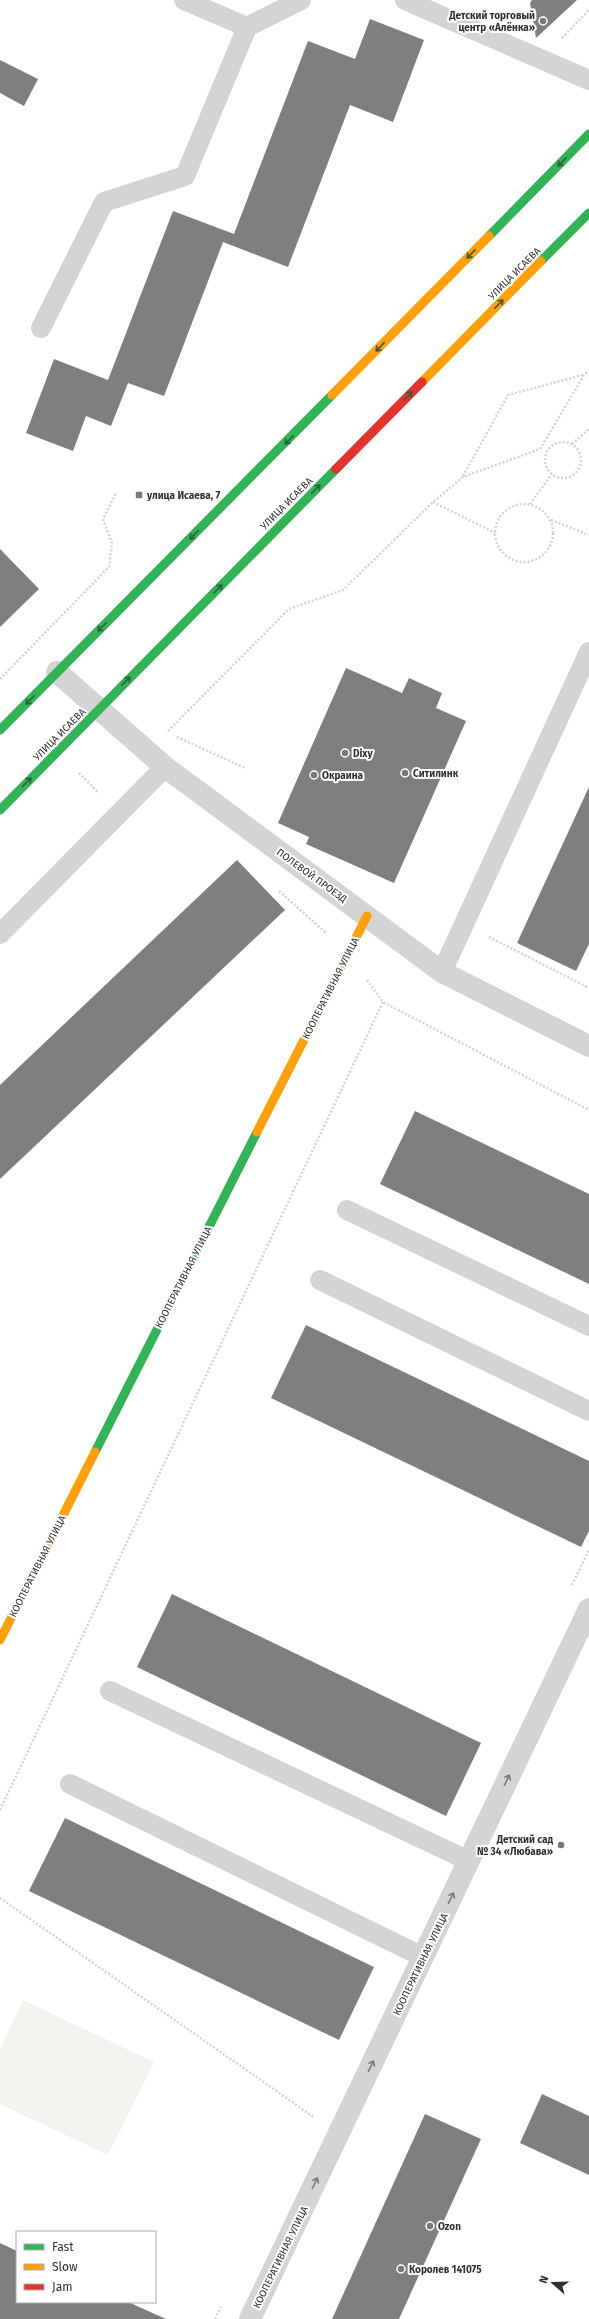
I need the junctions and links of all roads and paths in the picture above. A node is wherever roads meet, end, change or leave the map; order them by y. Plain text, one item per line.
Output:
1 (184, 0) edge
2 (301, 0) edge
3 (405, 0) edge
4 (589, 10) edge
5 (247, 27) junction
6 (542, 59) junction
7 (589, 80) edge
8 (589, 134) edge
9 (589, 213) edge
10 (41, 328) dead end
11 (589, 370) edge
12 (584, 375) junction
13 (589, 429) edge
14 (572, 444) junction
15 (552, 474) junction
16 (463, 477) junction
17 (116, 493) dead end
18 (433, 502) junction
19 (530, 504) junction
20 (550, 520) junction
21 (495, 533) junction
22 (589, 535) edge
23 (589, 652) edge
24 (57, 672) junction
25 (0, 679) edge
26 (99, 709) junction
27 (0, 730) edge
28 (165, 767) junction
29 (245, 768) dead end
30 (0, 810) edge
31 (367, 916) junction
32 (464, 924) junction
33 (0, 934) edge
34 (442, 972) junction
35 (589, 988) edge
36 (383, 1002) dead end
37 (589, 1046) edge
38 (347, 1210) dead end
39 (320, 1280) dead end
40 (589, 1326) edge
41 (589, 1410) edge
42 (589, 1609) edge
43 (0, 1640) edge
44 (110, 1691) dead end
45 (70, 1784) dead end
46 (0, 1810) edge
47 (469, 1861) junction
48 (0, 1898) edge
49 (423, 1957) junction
50 (341, 2128) junction
51 (250, 2319) edge

1 - 5 lane
2 - 5 lane
3 - 6 lane
4 - 6 path
5 - 10 lane
6 - 7 lane
8 -> 24 main road
26 -> 9 main road, УЛИЦА ИСАЕВА
11 - 12 path
12 - 16 path
12 - 16 path
13 - 14 path
14 - 15 path
14 - 15 path
15 - 19 path
16 - 18 path
17 - 25 path
18 - 21 path
18 - 29 path
19 - 20 path
19 - 21 path
20 - 21 path
20 - 22 path
23 - 32 lane
24 - 26 street, ПОЛЕВОЙ ПРОЕЗД
24 -> 27 main road
26 - 28 street, ПОЛЕВОЙ ПРОЕЗД
30 -> 26 main road, УЛИЦА ИСАЕВА
28 - 31 street, ПОЛЕВОЙ ПРОЕЗД
28 - 33 lane
31 - 34 street, ПОЛЕВОЙ ПРОЕЗД
31 - 43 main road, КООПЕРАТИВНАЯ УЛИЦА
32 - 34 lane
32 - 35 path
34 - 37 street, ПОЛЕВОЙ ПРОЕЗД
36 - 46 path
38 - 40 lane
39 - 41 lane
47 -> 42 street, КООПЕРАТИВНАЯ УЛИЦА
44 - 47 lane
45 - 49 lane
49 -> 47 street, КООПЕРАТИВНАЯ УЛИЦА
48 - 50 path
50 -> 49 street, КООПЕРАТИВНАЯ УЛИЦА
51 -> 50 street, КООПЕРАТИВНАЯ УЛИЦА

